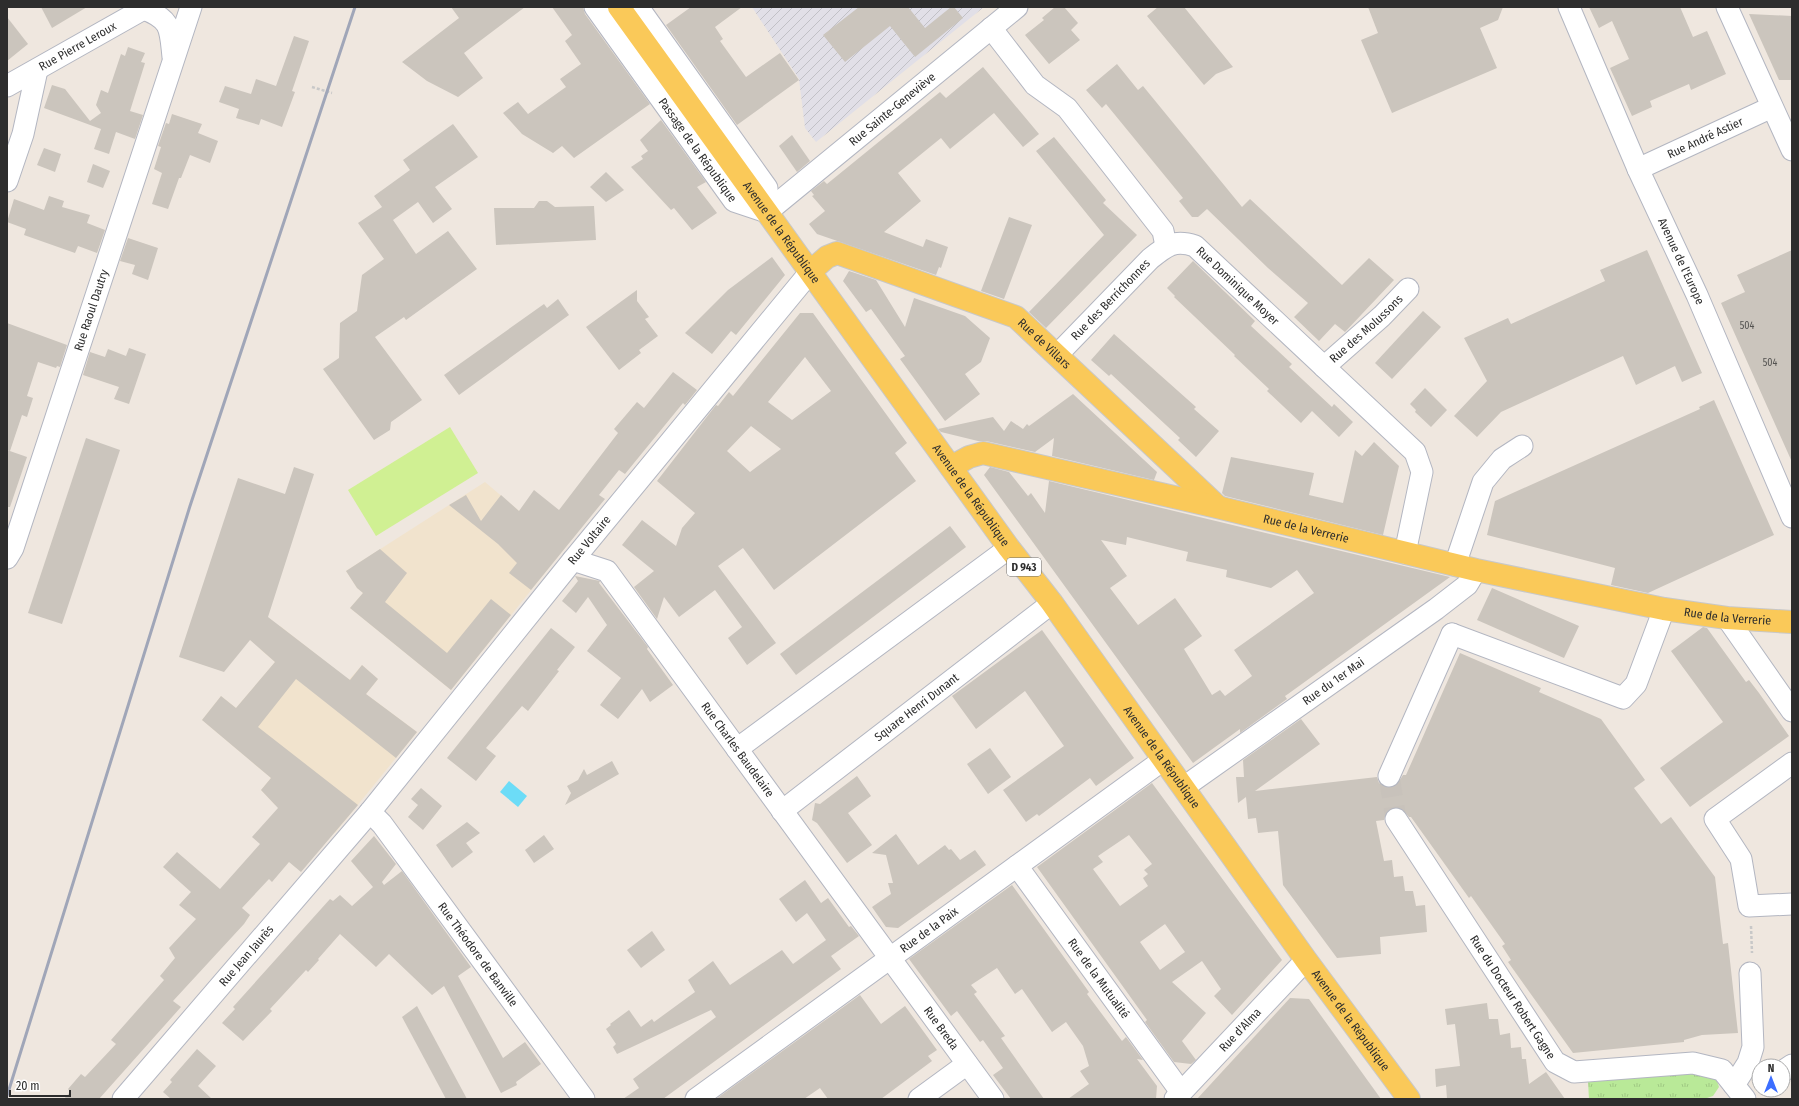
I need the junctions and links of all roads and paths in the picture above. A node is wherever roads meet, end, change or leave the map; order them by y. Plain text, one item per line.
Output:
1 (191, 7) edge
2 (595, 7) edge
3 (619, 7) edge
4 (638, 7) edge
5 (1017, 7) edge
6 (1569, 7) edge
7 (1727, 7) edge
8 (146, 8) edge
9 (991, 28) junction
10 (173, 62) junction
11 (37, 70) junction
12 (7, 86) edge
13 (312, 87) dead end
14 (332, 93) dead end
15 (1772, 107) junction
16 (1792, 150) edge
17 (1638, 169) junction
18 (7, 181) edge
19 (767, 212) junction
20 (1166, 246) junction
21 (811, 271) junction
22 (1408, 289) dead end
23 (1057, 355) junction
24 (1324, 367) junction
25 (1522, 446) dead end
26 (950, 467) junction
27 (1217, 507) junction
28 (1792, 517) edge
29 (1009, 548) junction
30 (1405, 553) junction
31 (7, 558) edge
32 (572, 560) junction
33 (1465, 568) junction
34 (1052, 603) junction
35 (1436, 609) junction
36 (1664, 609) junction
37 (1727, 618) junction
38 (1792, 622) edge
39 (1452, 634) junction
40 (1792, 711) edge
41 (737, 749) junction
42 (1163, 760) junction
43 (1792, 764) edge
44 (1389, 776) tunnel mouth
45 (1184, 787) junction
46 (782, 811) junction
47 (370, 812) junction
48 (1396, 818) tunnel mouth
49 (1017, 866) junction
50 (1792, 904) edge
51 (1749, 906) junction
52 (890, 958) junction
53 (1306, 960) junction
54 (1750, 973) joint
55 (967, 1064) junction
56 (1751, 1091) edge
57 (1741, 1094) edge
58 (1178, 1095) edge
59 (123, 1099) edge
60 (584, 1099) edge
61 (696, 1099) edge
62 (919, 1099) edge
63 (993, 1099) edge
64 (1409, 1099) edge

1 - 10 street, Rue Raoul Dautry
2 - 19 street, Passage de la République
3 - 19 main road, Avenue de la République / D 943
4 - 19 street
5 - 9 street, Rue Sainte-Geneviève
6 - 17 street, Avenue de l'Europe
7 - 15 street
8 - 10 street
8 - 11 street, Rue Pierre Leroux
9 - 19 street, Rue Sainte-Geneviève
9 - 20 street
10 - 31 street, Rue Raoul Dautry
11 - 12 street, Rue Pierre Leroux
11 - 18 street
13 - 14 path
15 - 16 street
15 - 17 street, Rue André Astier
17 - 28 street, Avenue de l'Europe
19 - 21 main road, Avenue de la République / D 943
20 - 23 street, Rue des Berrichonnes
20 - 24 street, Rue Dominique Moyer
21 - 23 main road, Rue de Villars
21 - 26 main road, Avenue de la République / D 943
21 - 32 street, Rue Voltaire
22 - 24 street, Rue des Molussons
23 - 27 main road, Rue de Villars
24 - 30 street, Rue Dominique Moyer
25 - 33 street, Rue du 1er Mai
26 - 27 main road, Rue de la Verrerie
26 - 29 main road, Avenue de la République / D 943
27 - 30 main road, Rue de la Verrerie
29 - 34 main road, Avenue de la République / D 943
29 - 41 street
30 - 33 main road, Rue de la Verrerie
32 - 41 street, Rue Charles Baudelaire
32 - 47 street, Rue Voltaire
33 - 35 street, Rue du 1er Mai
33 - 36 main road, Rue de la Verrerie
34 - 42 main road, Avenue de la République / D 943
34 - 46 street, Square Henri Dunant
35 - 39 street
35 - 45 street, Rue du 1er Mai
36 - 37 main road, Rue de la Verrerie
36 - 39 street
37 - 38 main road, Rue de la Verrerie
37 - 40 street
39 - 44 street
41 - 46 street, Rue Charles Baudelaire
42 - 45 main road, Avenue de la République / D 943
42 - 49 street, Rue de la Paix
43 - 51 street
45 - 53 main road, Avenue de la République / D 943
46 - 52 street, Rue Charles Baudelaire
47 - 59 street, Rue Jean Jaurès
47 - 60 street, Rue Théodore de Banville
48 - 57 street, Rue du Docteur Robert Gagne
49 - 52 street, Rue de la Paix
49 - 58 street, Rue de la Mutualité
50 - 51 street
51 - 54 path
52 - 55 street, Rue Breda
52 - 61 street, Rue de la Paix
53 - 58 street, Rue d'Alma
53 - 64 main road, Avenue de la République / D 943
54 - 57 street
55 - 62 street
55 - 63 street, Rue Breda
56 - 57 street

